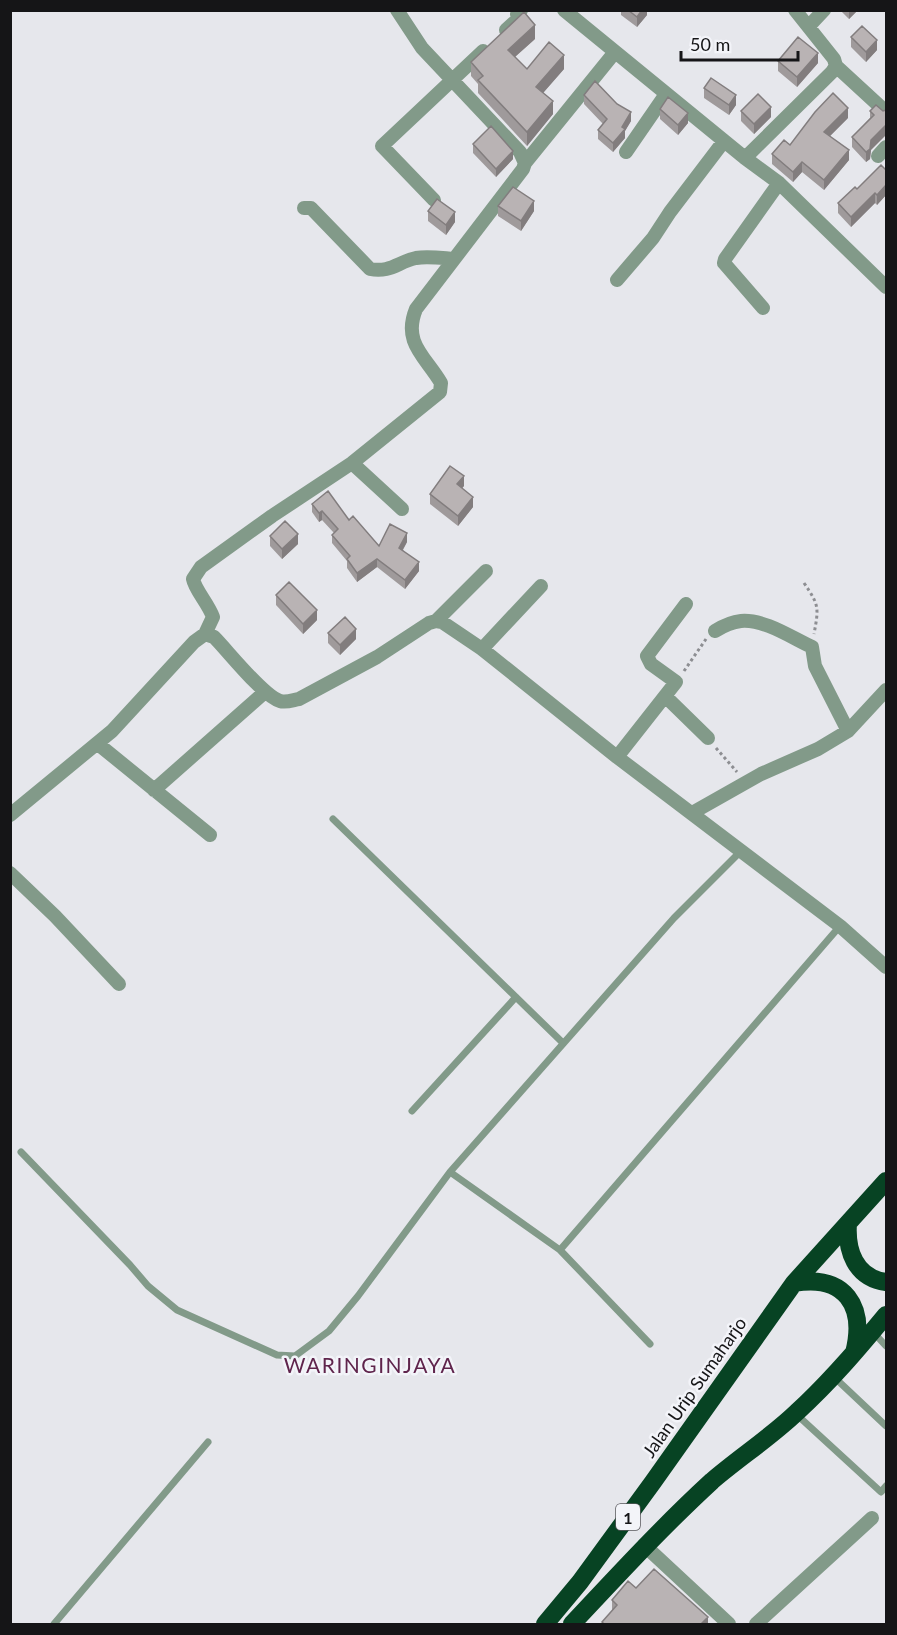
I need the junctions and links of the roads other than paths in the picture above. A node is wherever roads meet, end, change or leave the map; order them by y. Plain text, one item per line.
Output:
1 (397, 10) edge
2 (520, 10) edge
3 (564, 10) edge
4 (795, 10) edge
5 (824, 10) edge
6 (809, 26) junction
7 (615, 52) junction
8 (836, 66) junction
9 (452, 80) junction
10 (666, 94) junction
11 (886, 112) edge
12 (724, 141) junction
13 (627, 152) dead end
14 (745, 158) junction
15 (525, 164) junction
16 (779, 183) junction
17 (434, 200) edge
18 (304, 208) dead end
19 (454, 258) junction
20 (617, 280) dead end
21 (886, 287) edge
22 (763, 308) dead end
23 (352, 462) junction
24 (402, 509) dead end
25 (486, 571) dead end
26 (541, 586) dead end
27 (686, 604) dead end
28 (436, 621) junction
29 (715, 631) road end
30 (205, 634) junction
31 (482, 649) junction
32 (266, 692) junction
33 (885, 692) edge
34 (665, 696) junction
35 (848, 731) junction
36 (708, 738) road end
37 (98, 744) junction
38 (617, 757) junction
39 (154, 790) junction
40 (13, 810) edge
41 (692, 813) junction
42 (333, 819) dead end
43 (210, 835) dead end
44 (741, 851) junction
45 (10, 873) edge
46 (840, 926) junction
47 (886, 967) edge
48 (119, 984) dead end
49 (516, 997) junction
50 (563, 1043) junction
51 (412, 1111) dead end
52 (21, 1152) dead end
53 (450, 1172) junction
54 (886, 1181) edge
55 (848, 1223) junction
56 (561, 1250) junction
57 (886, 1282) edge
58 (794, 1283) junction
59 (886, 1315) edge
60 (873, 1332) junction
61 (650, 1344) dead end
62 (886, 1346) edge
63 (853, 1356) junction
64 (834, 1377) junction
65 (796, 1414) junction
66 (886, 1426) edge
67 (208, 1442) dead end
68 (886, 1486) edge
69 (872, 1518) dead end
70 (644, 1545) junction
71 (54, 1624) edge
72 (545, 1624) edge
73 (572, 1624) edge
74 (729, 1624) edge
75 (756, 1624) edge

1 - 9 street
2 - 9 street
3 - 7 street
4 - 6 street
5 - 6 street
6 - 8 street
7 - 10 street
7 - 15 street
8 - 11 street
8 - 14 street
9 - 15 street
9 - 17 street
10 - 12 street
10 - 13 street
12 - 14 street
12 - 20 street
14 - 16 street
15 - 19 street
16 - 21 street
16 - 22 street
18 - 19 street
19 - 23 street
23 - 24 street
23 - 30 street
25 - 28 street
26 - 31 street
27 - 34 street
28 - 31 street
28 - 32 street
29 - 35 street
30 - 32 street
30 - 37 street
31 - 38 street
32 - 39 street
33 - 35 street
34 - 36 street
34 - 38 street
35 - 41 street
37 - 39 street
37 - 40 street
38 - 41 street
39 - 43 street
41 - 44 street
42 - 49 lane
44 - 46 street
44 - 50 lane
45 - 48 street
46 - 47 street
46 - 56 lane
49 - 50 lane
49 - 51 lane
50 - 53 lane
52 - 53 lane
53 - 56 lane
54 - 55 highway, Jalan Urip Sumaharjo / 1
55 - 57 highway
55 - 58 highway, Jalan Urip Sumaharjo / 1
56 - 61 lane
58 - 63 highway
58 - 72 highway, Jalan Urip Sumaharjo / 1
59 - 60 highway, 1
60 - 62 lane
60 - 63 highway, 1
63 - 64 highway, 1
64 - 65 highway, 1
64 - 66 lane
65 - 68 lane
65 - 70 highway, 1
67 - 71 lane
69 - 75 street
70 - 73 highway, 1
70 - 74 street

